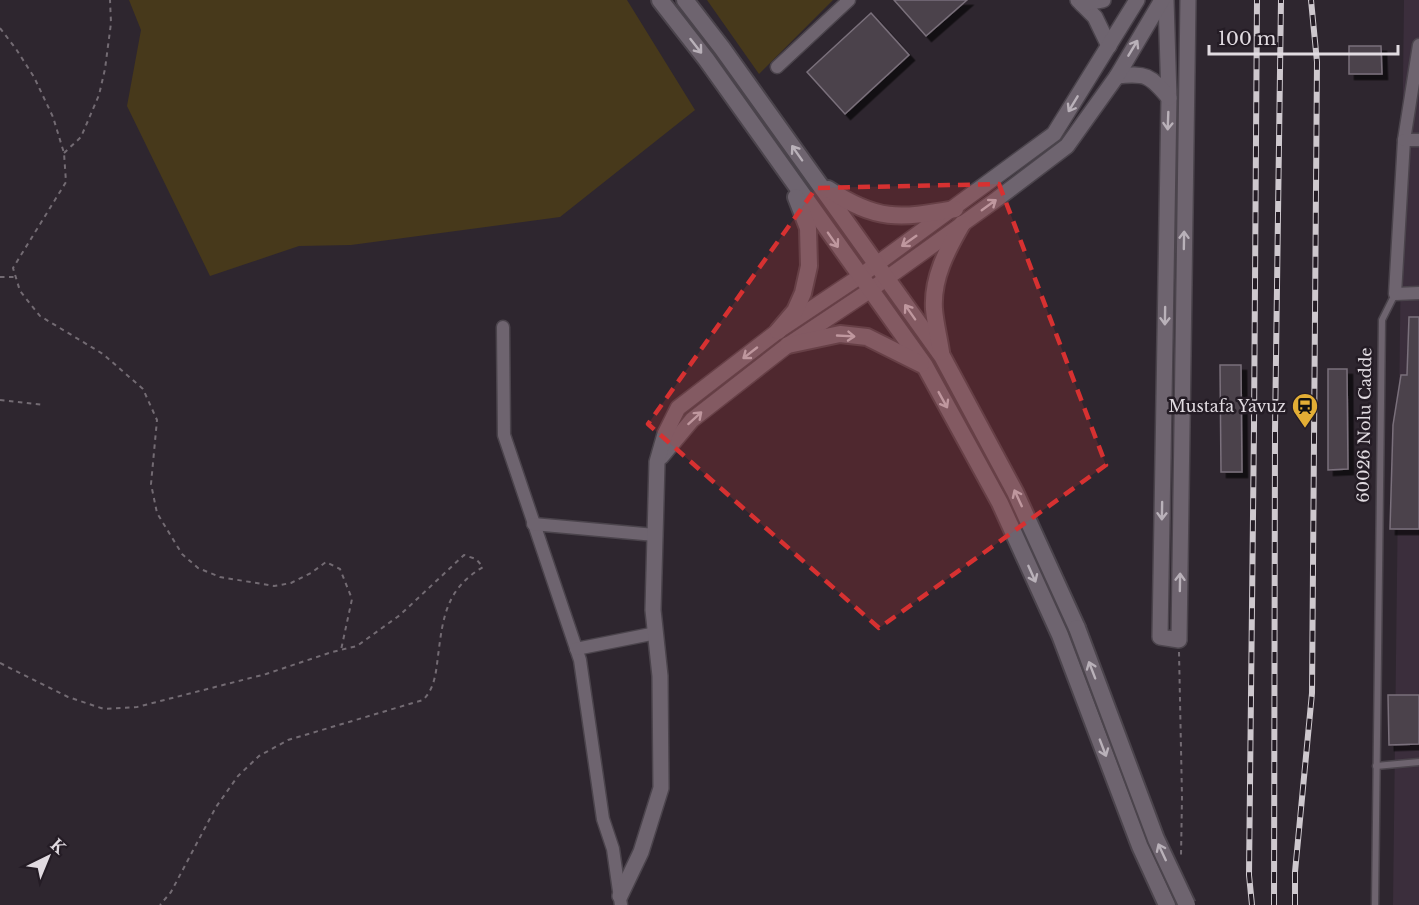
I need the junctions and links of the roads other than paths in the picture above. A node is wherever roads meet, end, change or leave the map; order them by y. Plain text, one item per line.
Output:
1 (660, 0) edge
2 (685, 0) edge
3 (849, 0) edge
4 (1103, 0) edge
5 (1137, 0) edge
6 (1164, 0) edge
7 (1188, 0) edge
8 (1080, 2) edge
9 (1419, 45) edge
10 (1109, 46) junction
11 (777, 67) dead end
12 (1117, 76) junction
13 (1169, 98) junction
14 (1404, 140) junction
15 (1419, 140) edge
16 (787, 174) junction
17 (818, 183) junction
18 (955, 209) junction
19 (962, 224) junction
20 (877, 264) junction
21 (886, 278) junction
22 (864, 284) junction
23 (1419, 293) edge
24 (1395, 294) junction
25 (503, 327) dead end
26 (783, 338) junction
27 (942, 356) junction
28 (925, 366) junction
29 (533, 524) junction
30 (655, 535) junction
31 (656, 633) junction
32 (576, 649) junction
33 (1419, 762) edge
34 (1376, 766) junction
35 (620, 900) edge
36 (1167, 905) edge
37 (1187, 905) edge
38 (1375, 905) edge

1 -> 16 main road
17 -> 2 main road
3 - 11 street
4 - 8 street
5 - 10 street
12 -> 6 street
6 - 13 street
13 -> 7 street
8 - 10 street
9 - 14 street, 60026 Nolu Cadde
10 -> 18 street
12 - 13 street
19 -> 12 street
14 - 15 street
14 - 24 street, 60026 Nolu Cadde
16 -> 22 main road
16 - 26 main road
17 - 18 main road
17 - 20 main road
18 -> 20 street
19 - 21 street
19 - 27 main road
20 - 21 main road
20 - 22 street
21 - 22 street
27 -> 21 main road
22 - 26 street
22 - 28 main road
23 - 24 street
24 - 34 lane, 60026 Nolu Cadde
25 - 29 street
26 -> 28 main road
26 - 30 street
37 -> 27 main road, bridge
28 -> 36 main road
29 - 30 street
29 - 32 street
30 - 31 street
31 - 32 street
31 - 35 street
32 - 35 street
33 - 34 lane
34 - 38 lane, 60026 Nolu Cadde

